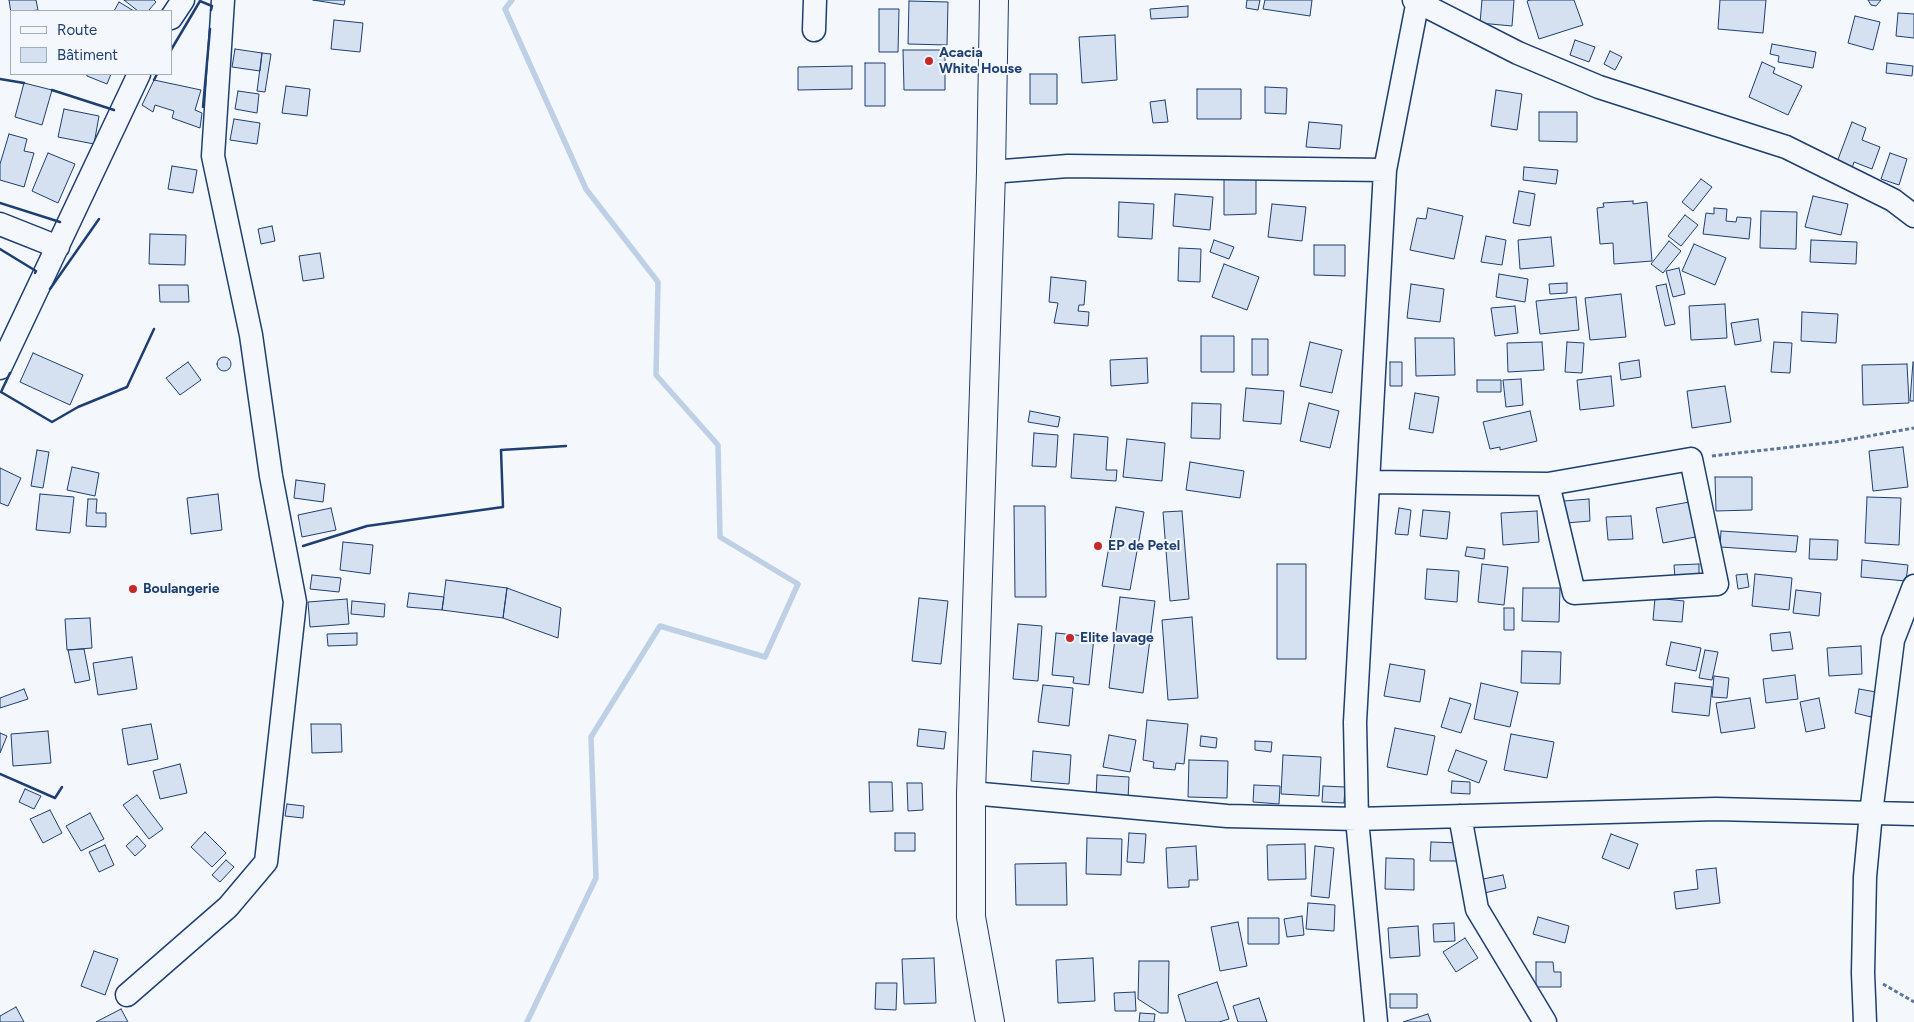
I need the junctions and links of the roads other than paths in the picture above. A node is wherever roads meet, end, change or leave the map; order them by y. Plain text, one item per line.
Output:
1 (182, 0) edge
2 (223, 0) edge
3 (815, 0) edge
4 (994, 0) edge
5 (1418, 1) edge
6 (172, 16) edge
7 (814, 30) dead end
8 (139, 75) edge
9 (1385, 170) junction
10 (991, 172) junction
11 (1914, 216) edge
12 (0, 224) edge
13 (58, 247) junction
14 (0, 368) edge
15 (1370, 482) junction
16 (1548, 484) junction
17 (1914, 586) edge
18 (971, 793) junction
19 (1871, 813) junction
20 (1914, 814) edge
21 (1460, 816) junction
22 (1357, 819) junction
23 (127, 995) dead end
24 (990, 1022) edge
25 (1376, 1022) edge
26 (1545, 1022) edge
27 (1865, 1022) edge

1 - 6 street
2 - 23 street
3 - 7 street
4 - 10 highway
5 - 9 street
5 - 11 street
8 - 13 street
9 - 10 street
9 - 15 street
10 - 18 highway
12 - 13 street
13 - 14 street
15 - 16 street
15 - 22 street
16 - 16 street
17 - 19 street
18 - 22 street
18 - 24 highway
19 - 20 street
19 - 21 street
19 - 27 street
21 - 22 street
21 - 26 street
22 - 25 street

